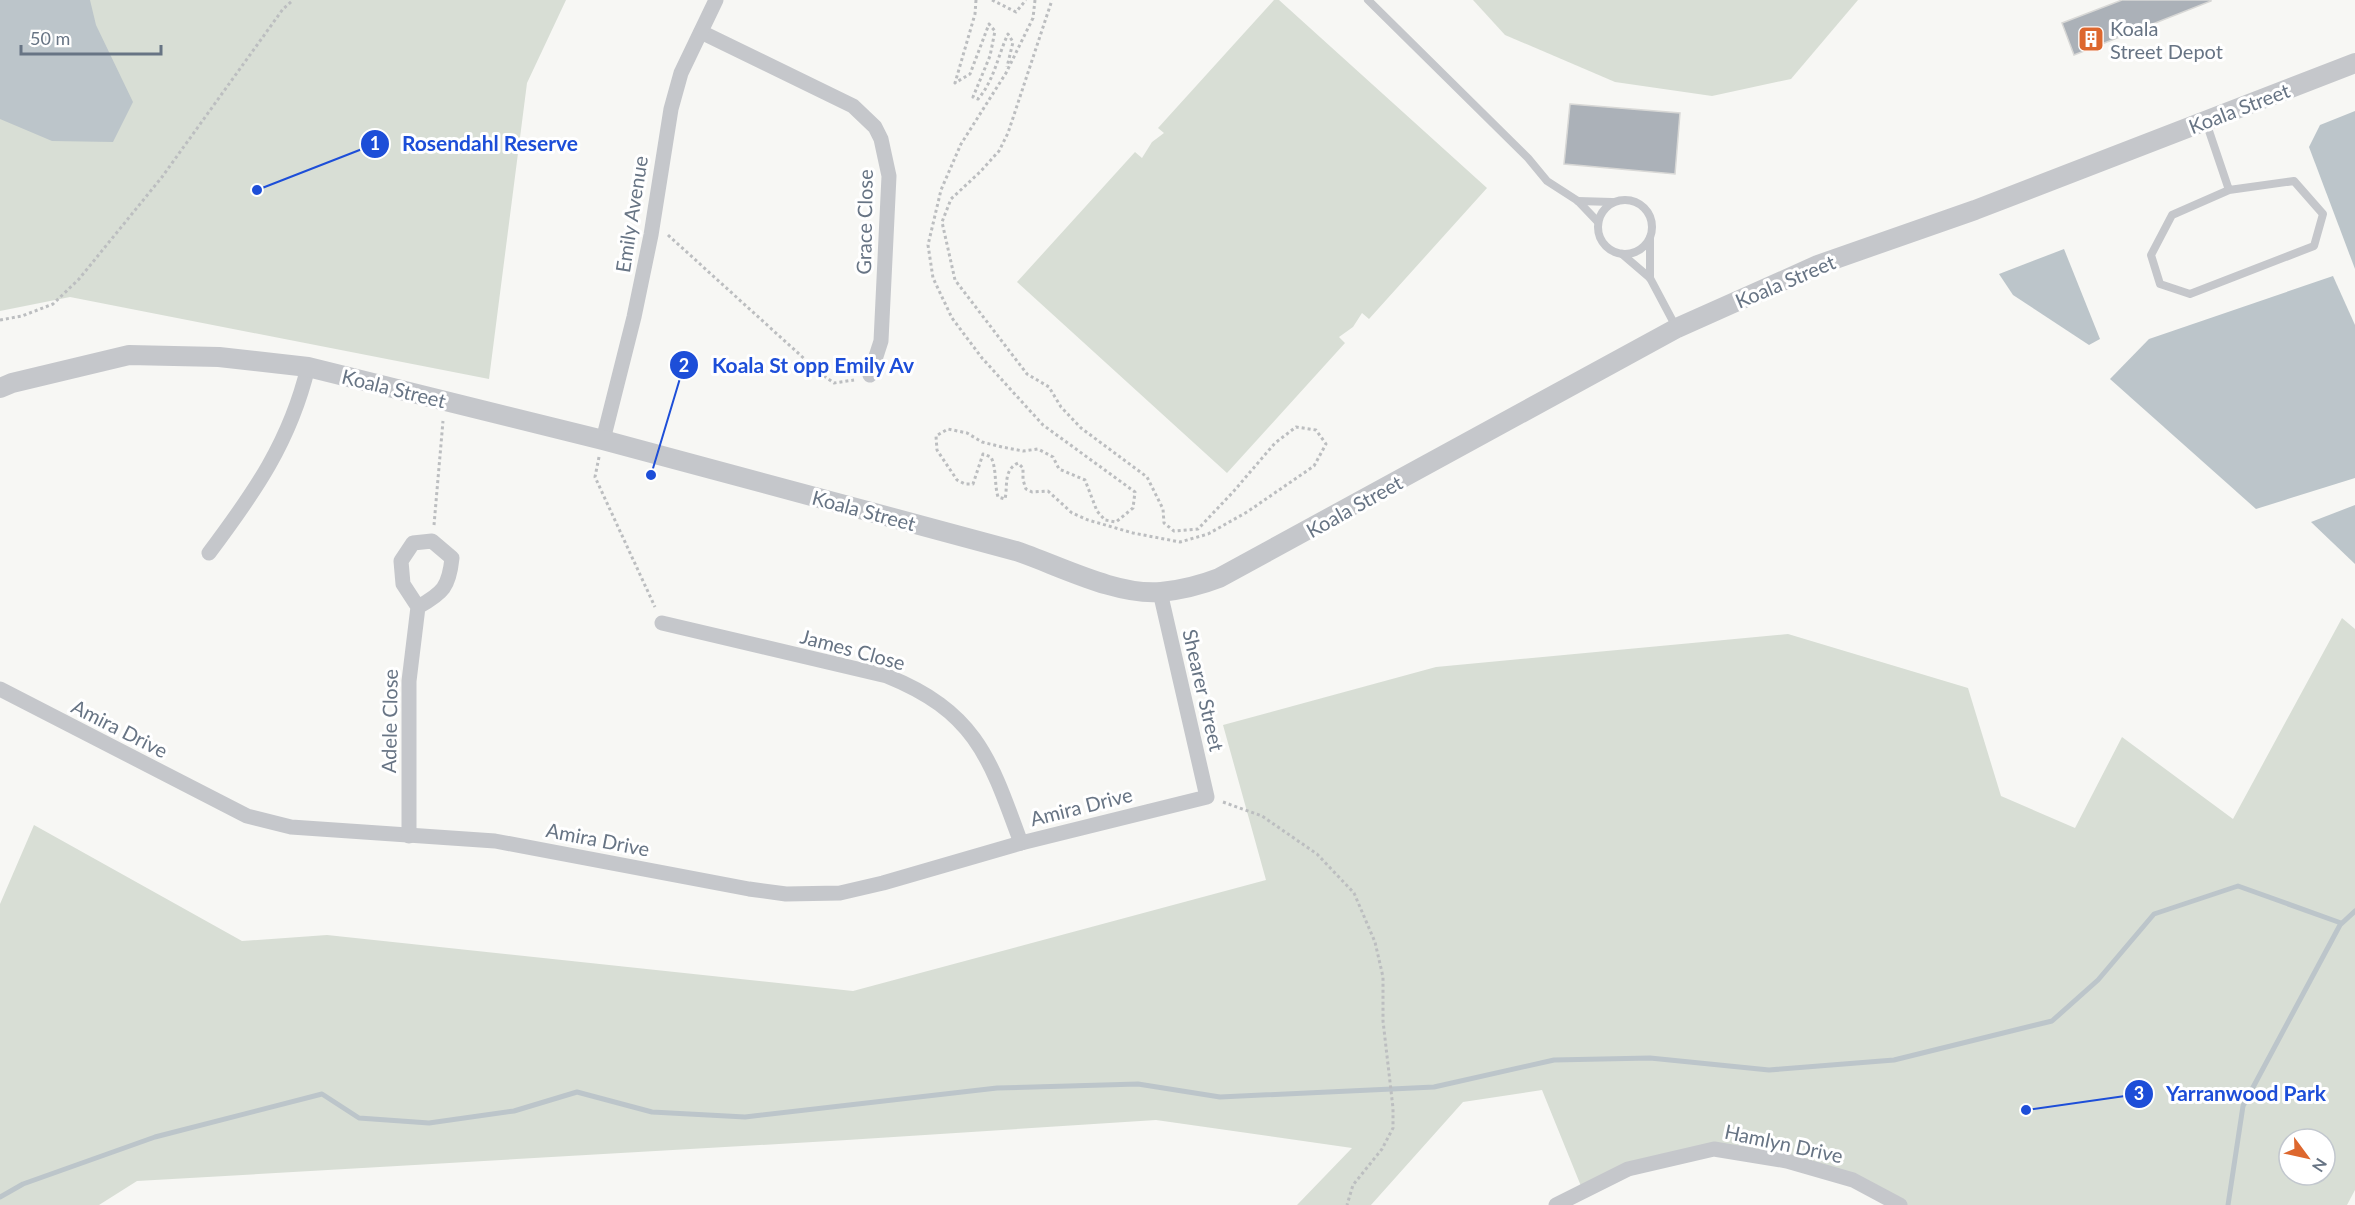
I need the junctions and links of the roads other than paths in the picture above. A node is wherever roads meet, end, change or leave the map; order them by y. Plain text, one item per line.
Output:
1 (716, 0) edge
2 (1368, 0) edge
3 (701, 32) junction
4 (2355, 63) edge
5 (2206, 121) junction
6 (2229, 190) junction
7 (1578, 201) junction
8 (1613, 202) junction
9 (1598, 222) junction
10 (1650, 238) junction
11 (1622, 254) junction
12 (1650, 278) junction
13 (1677, 328) junction
14 (308, 368) junction
15 (870, 375) road end
16 (0, 388) edge
17 (603, 440) junction
18 (209, 553) dead end
19 (1160, 592) junction
20 (417, 607) junction
21 (662, 623) road end
22 (0, 689) edge
23 (1207, 797) joint
24 (409, 836) junction
25 (1021, 843) junction
26 (1556, 1205) edge
27 (1900, 1205) edge

1 - 3 street, Emily Avenue
2 - 7 lane
3 - 15 street, Grace Close
3 - 17 street, Emily Avenue
4 - 5 street, Koala Street
5 - 6 lane
5 - 13 street, Koala Street
6 - 6 lane
7 - 8 lane
7 - 9 lane
8 - 9 lane
8 - 10 lane
9 - 11 lane
10 - 11 lane
10 - 12 lane
11 - 12 lane
12 - 13 lane
13 - 19 street, Koala Street
14 - 16 street, Koala Street
14 - 17 street, Koala Street
14 - 18 street
17 - 19 street, Koala Street
19 - 23 street, Shearer Street
20 - 20 street
20 - 24 street, Adele Close
21 - 25 street, James Close
22 - 24 street, Amira Drive
23 - 25 street, Amira Drive
24 - 25 street, Amira Drive
26 - 27 street, Hamlyn Drive

